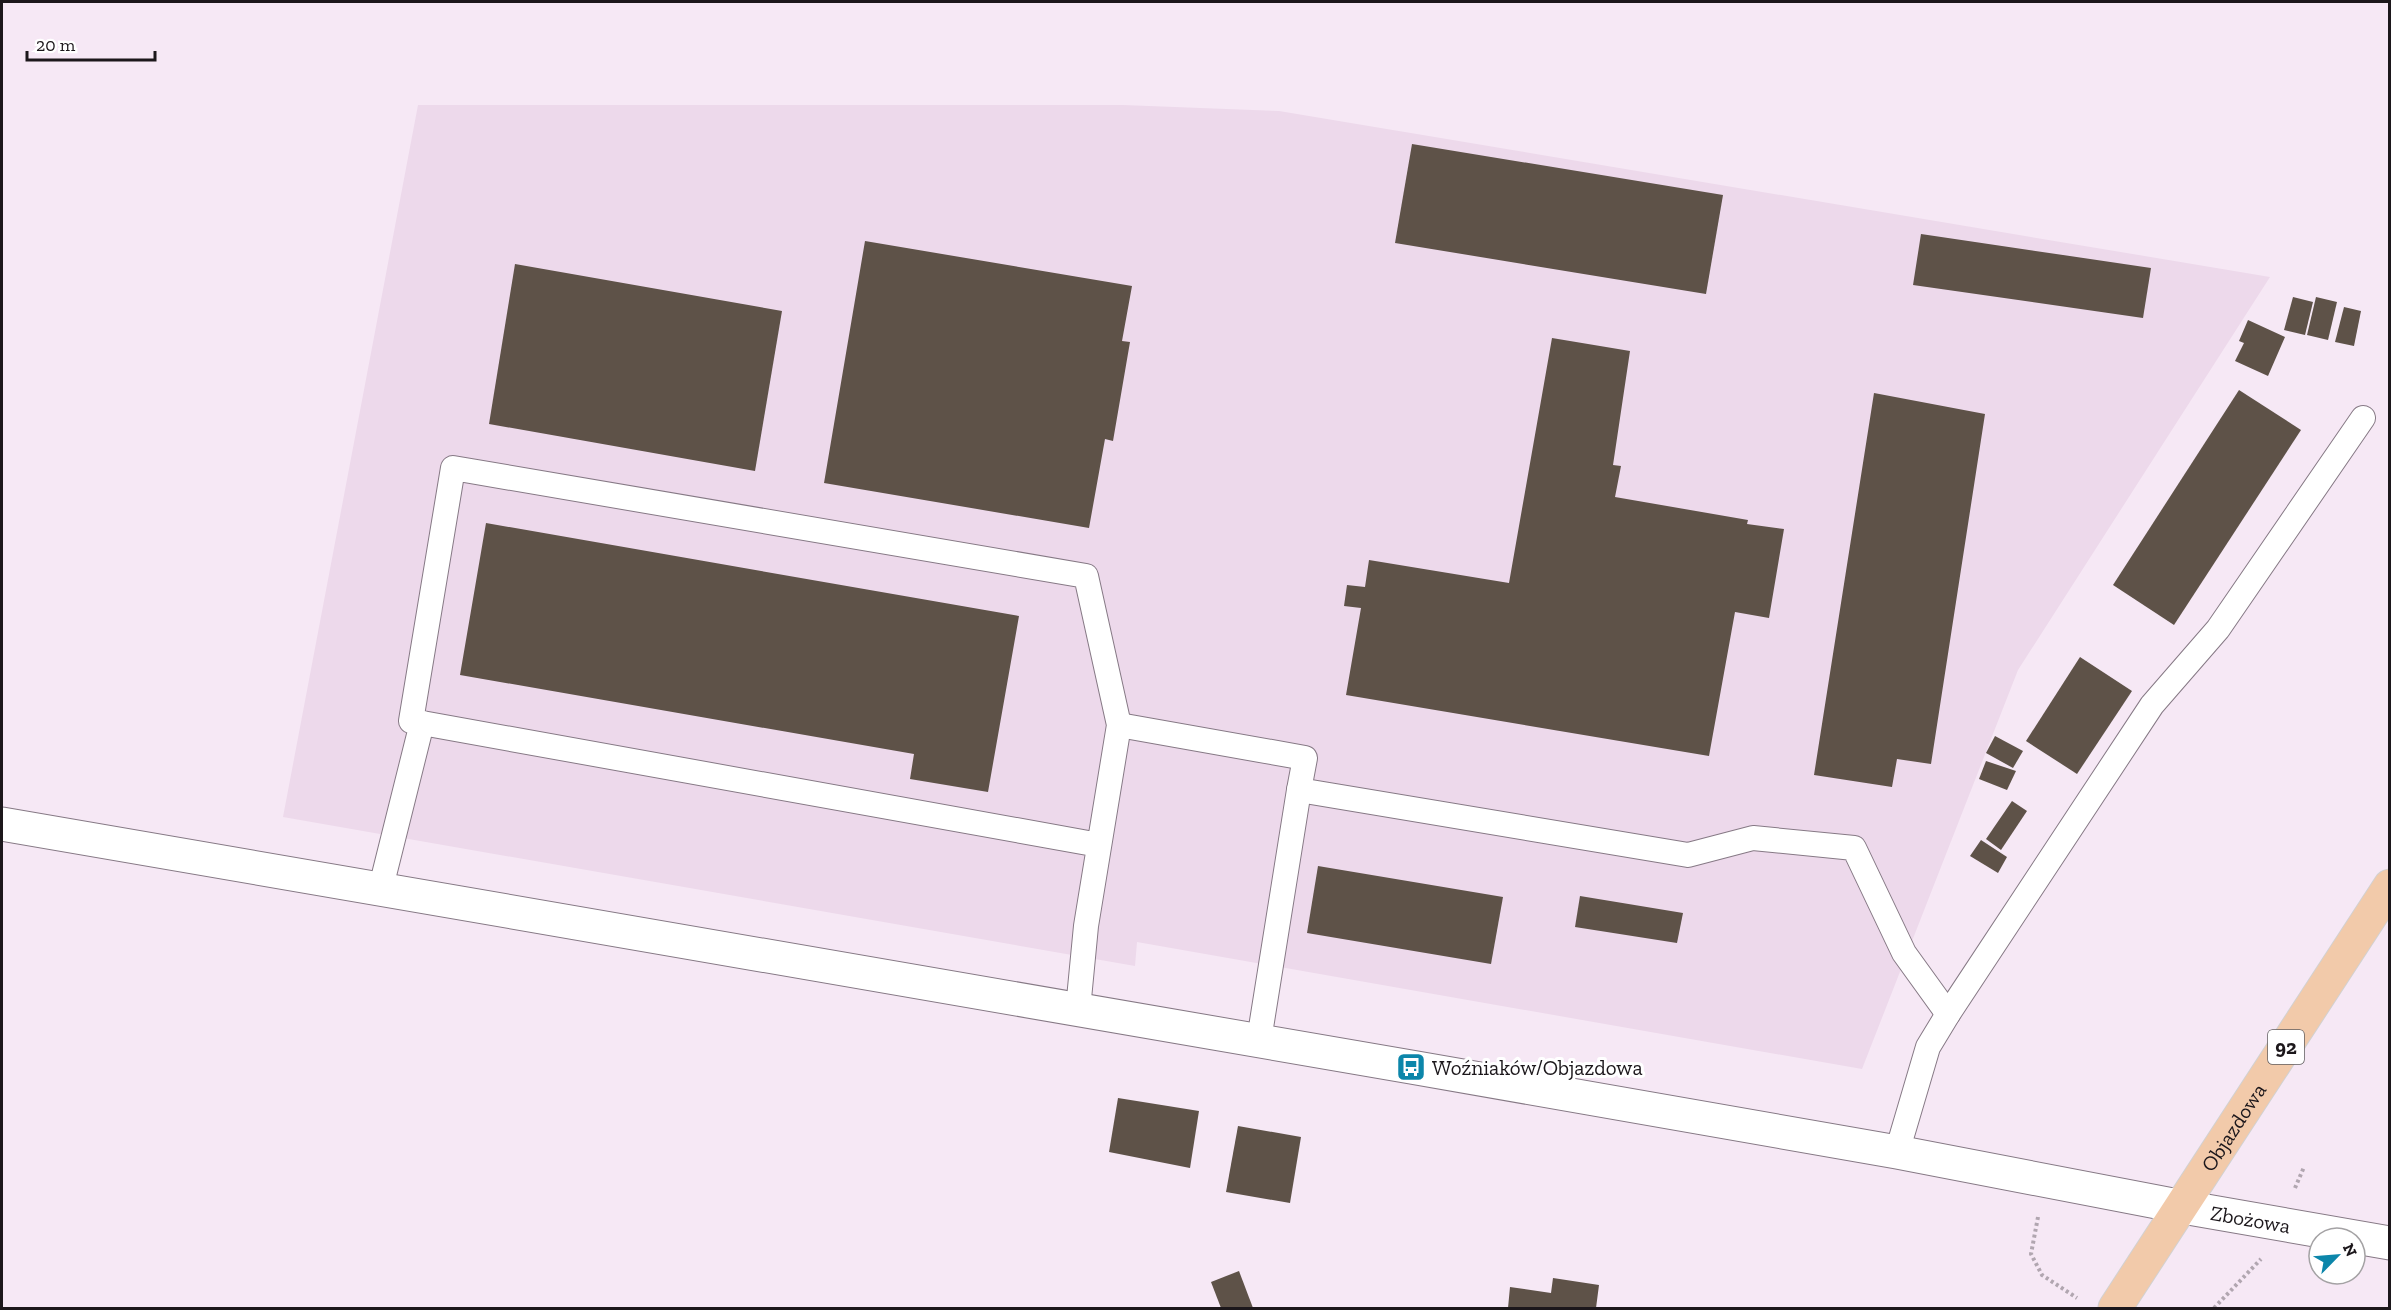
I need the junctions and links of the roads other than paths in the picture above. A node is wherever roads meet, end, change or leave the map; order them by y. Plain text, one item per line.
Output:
1 (2363, 418) dead end
2 (422, 723) junction
3 (1119, 725) junction
4 (1299, 790) junction
5 (2, 824) edge
6 (1099, 845) junction
7 (2390, 886) edge
8 (381, 891) junction
9 (1078, 1009) junction
10 (1948, 1014) junction
11 (1259, 1040) junction
12 (1897, 1152) junction
13 (2183, 1207) junction
14 (2390, 1243) edge
15 (2100, 1306) edge

1 - 10 lane
2 - 3 lane
2 - 6 lane
2 - 8 lane
3 - 4 lane
3 - 6 lane
4 - 10 lane
4 - 11 lane
5 - 8 street, Zbożowa
6 - 9 lane
7 - 13 main road, Objazdowa / 92
8 - 9 street, Zbożowa
9 - 11 street, Zbożowa
10 - 12 lane
11 - 12 street, Zbożowa
12 - 13 street, Zbożowa
13 - 14 street, Zbożowa
13 - 15 main road, Objazdowa / 92

